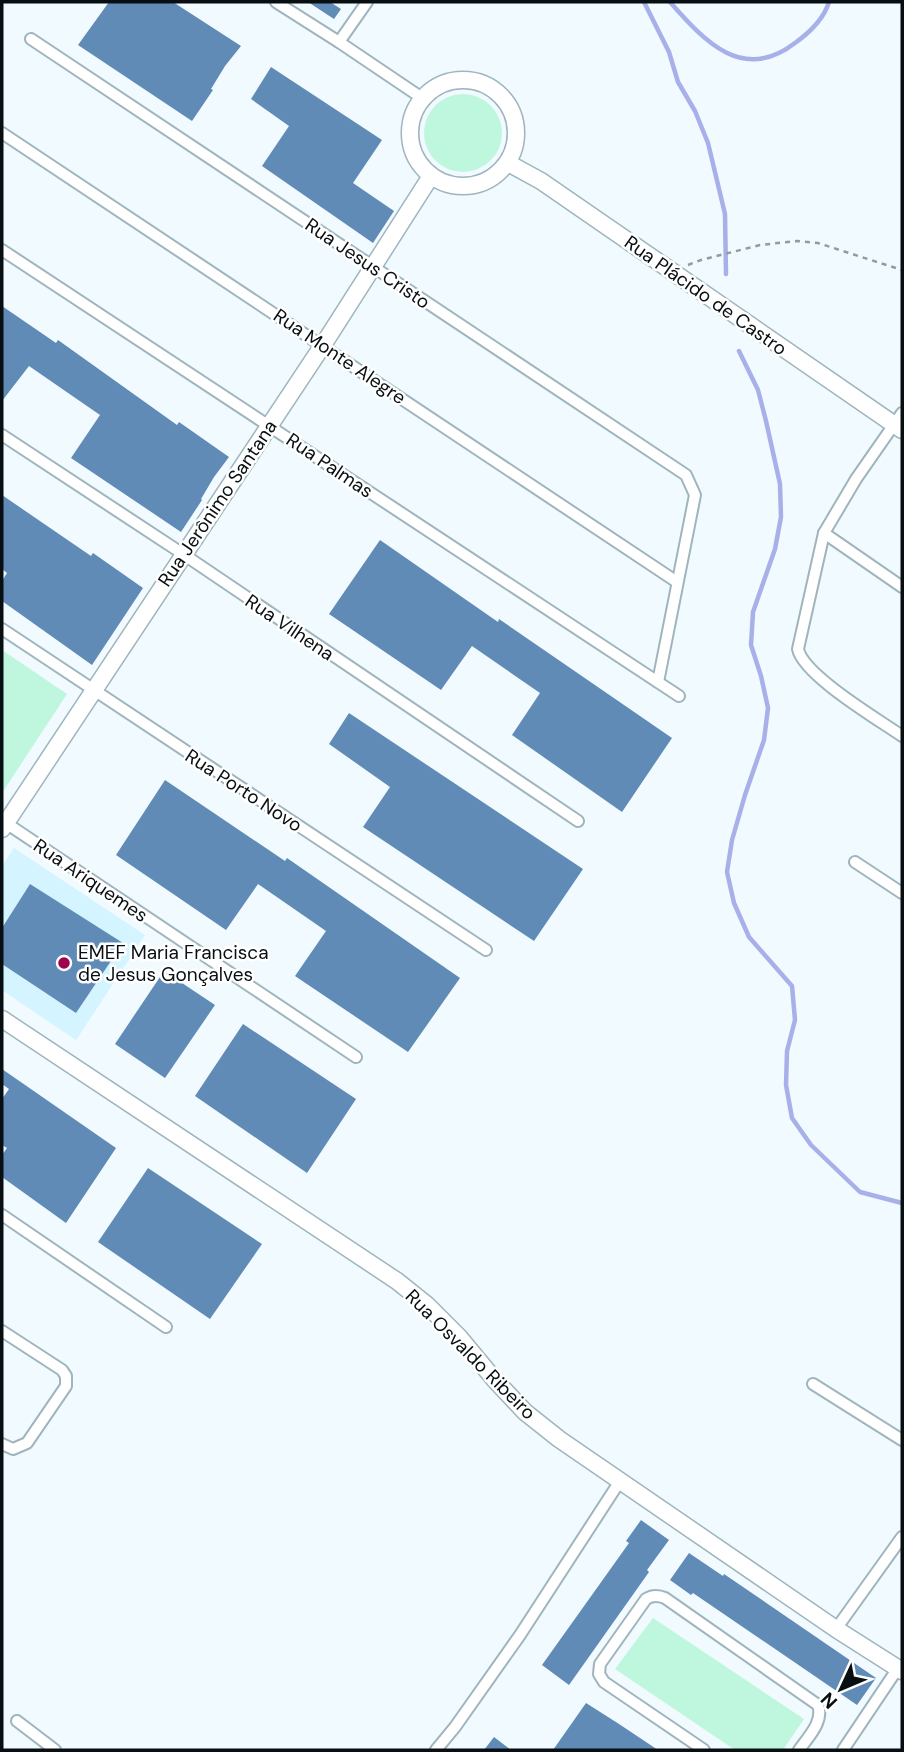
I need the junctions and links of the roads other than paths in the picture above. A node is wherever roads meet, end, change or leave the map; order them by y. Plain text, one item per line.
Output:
1 (276, 2) edge
2 (367, 2) edge
3 (31, 39) dead end
4 (339, 41) junction
5 (422, 98) junction
6 (2, 133) edge
7 (508, 163) junction
8 (431, 176) junction
9 (2, 250) edge
10 (373, 266) junction
11 (323, 345) junction
12 (899, 423) edge
13 (269, 424) junction
14 (2, 435) edge
15 (824, 533) junction
16 (183, 554) junction
17 (677, 582) junction
18 (902, 587) edge
19 (2, 629) edge
20 (658, 682) junction
21 (93, 690) junction
22 (679, 696) dead end
23 (902, 736) edge
24 (578, 821) dead end
25 (3, 824) edge
26 (855, 862) dead end
27 (902, 893) edge
28 (486, 950) dead end
29 (2, 1019) edge
30 (356, 1057) dead end
31 (2, 1216) edge
32 (166, 1327) dead end
33 (2, 1331) edge
34 (813, 1384) dead end
35 (902, 1440) edge
36 (2, 1444) edge
37 (620, 1480) junction
38 (902, 1537) edge
39 (836, 1629) junction
40 (900, 1669) edge
41 (17, 1721) dead end
42 (55, 1750) edge
43 (436, 1750) edge
44 (704, 1750) edge
45 (799, 1750) edge
46 (843, 1750) edge

1 - 4 street
2 - 4 street
3 - 10 street, Rua Jesus Cristo
4 - 5 street
5 - 7 street
5 - 8 street
6 - 11 street, Rua Monte Alegre
7 - 8 street
7 - 12 street, Rua Plácido de Castro
8 - 10 street, Rua Jerônimo Santana
9 - 13 street, Rua Palmas
10 - 11 street, Rua Jerônimo Santana
10 - 17 street, Rua Jesus Cristo
11 - 13 street, Rua Jerônimo Santana
11 - 17 street, Rua Monte Alegre
12 - 15 street
13 - 16 street, Rua Jerônimo Santana
13 - 20 street, Rua Palmas
14 - 16 street, Rua Vilhena
15 - 18 street
15 - 23 street
16 - 21 street, Rua Jerônimo Santana
16 - 24 street, Rua Vilhena
17 - 20 street
19 - 21 street, Rua Porto Novo
20 - 22 street, Rua Palmas
21 - 25 street, Rua Jerônimo Santana
21 - 28 street, Rua Porto Novo
25 - 30 street, Rua Ariquemes
26 - 27 street
29 - 37 street, Rua Osvaldo Ribeiro
31 - 32 street
33 - 36 street
34 - 35 street
37 - 39 street, Rua Osvaldo Ribeiro
37 - 43 street
38 - 39 street
39 - 40 street, Rua Osvaldo Ribeiro
40 - 46 street
41 - 42 street
44 - 45 street

